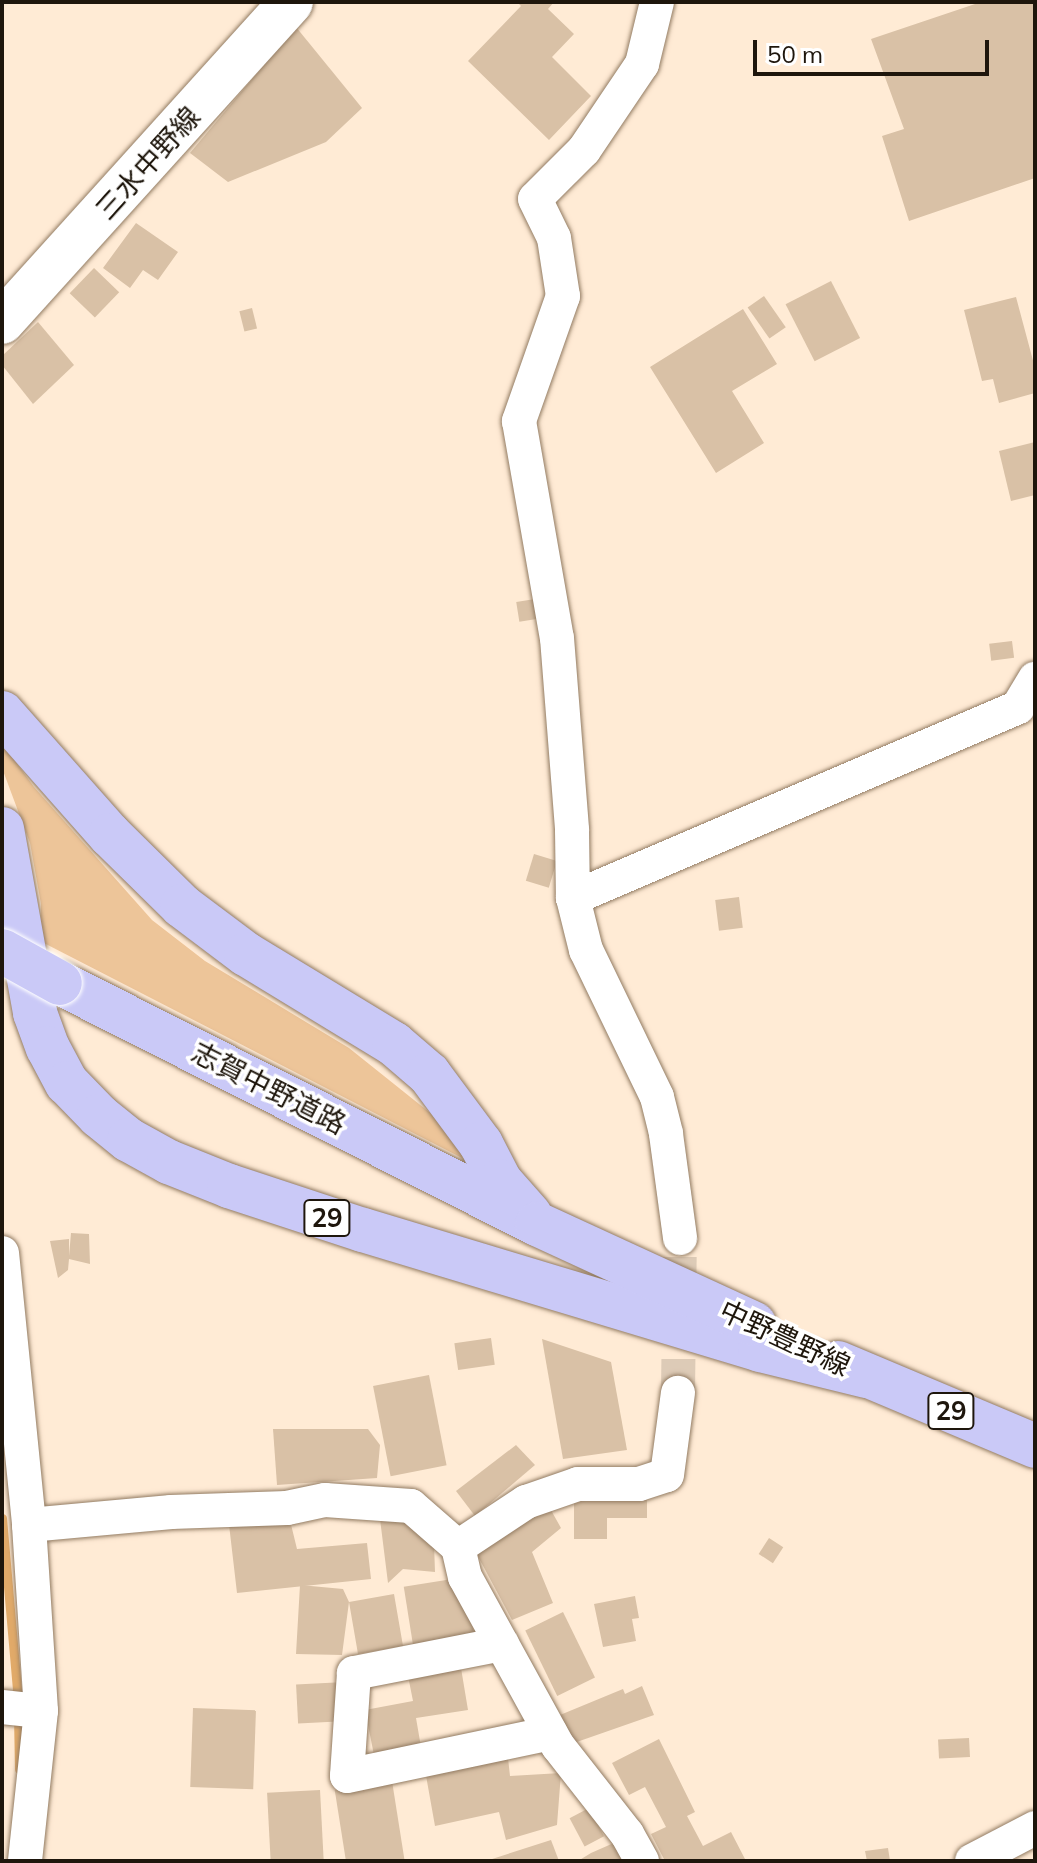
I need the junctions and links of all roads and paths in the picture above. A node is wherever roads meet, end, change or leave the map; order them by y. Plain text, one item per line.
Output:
1 (291, 2) edge
2 (657, 2) edge
3 (2, 322) edge
4 (1035, 679) edge
5 (2, 713) edge
6 (2, 829) edge
7 (573, 898) junction
8 (2, 951) edge
9 (537, 1224) junction
10 (680, 1238) tunnel mouth
11 (2, 1253) edge
12 (866, 1376) junction
13 (678, 1393) tunnel mouth
14 (1035, 1446) edge
15 (29, 1525) junction
16 (458, 1547) junction
17 (502, 1644) junction
18 (2, 1707) edge
19 (41, 1711) junction
20 (551, 1733) junction
21 (1035, 1828) edge
22 (25, 1861) edge
23 (642, 1861) edge
24 (972, 1861) edge

1 - 3 main road, 三水中野線
2 - 7 street
4 - 7 street
5 - 9 main road, 29
6 - 12 main road, 29
7 - 10 street
8 - 9 main road, 志賀中野道路 / 29, bridge
9 - 12 main road, 中野豊野線 / 29
11 - 15 street
12 - 14 main road, 中野豊野線 / 29
13 - 16 street
15 - 16 street
15 - 19 street
16 - 17 street
17 - 20 street
17 - 20 street
18 - 19 street
19 - 22 street
20 - 23 street
21 - 24 street

